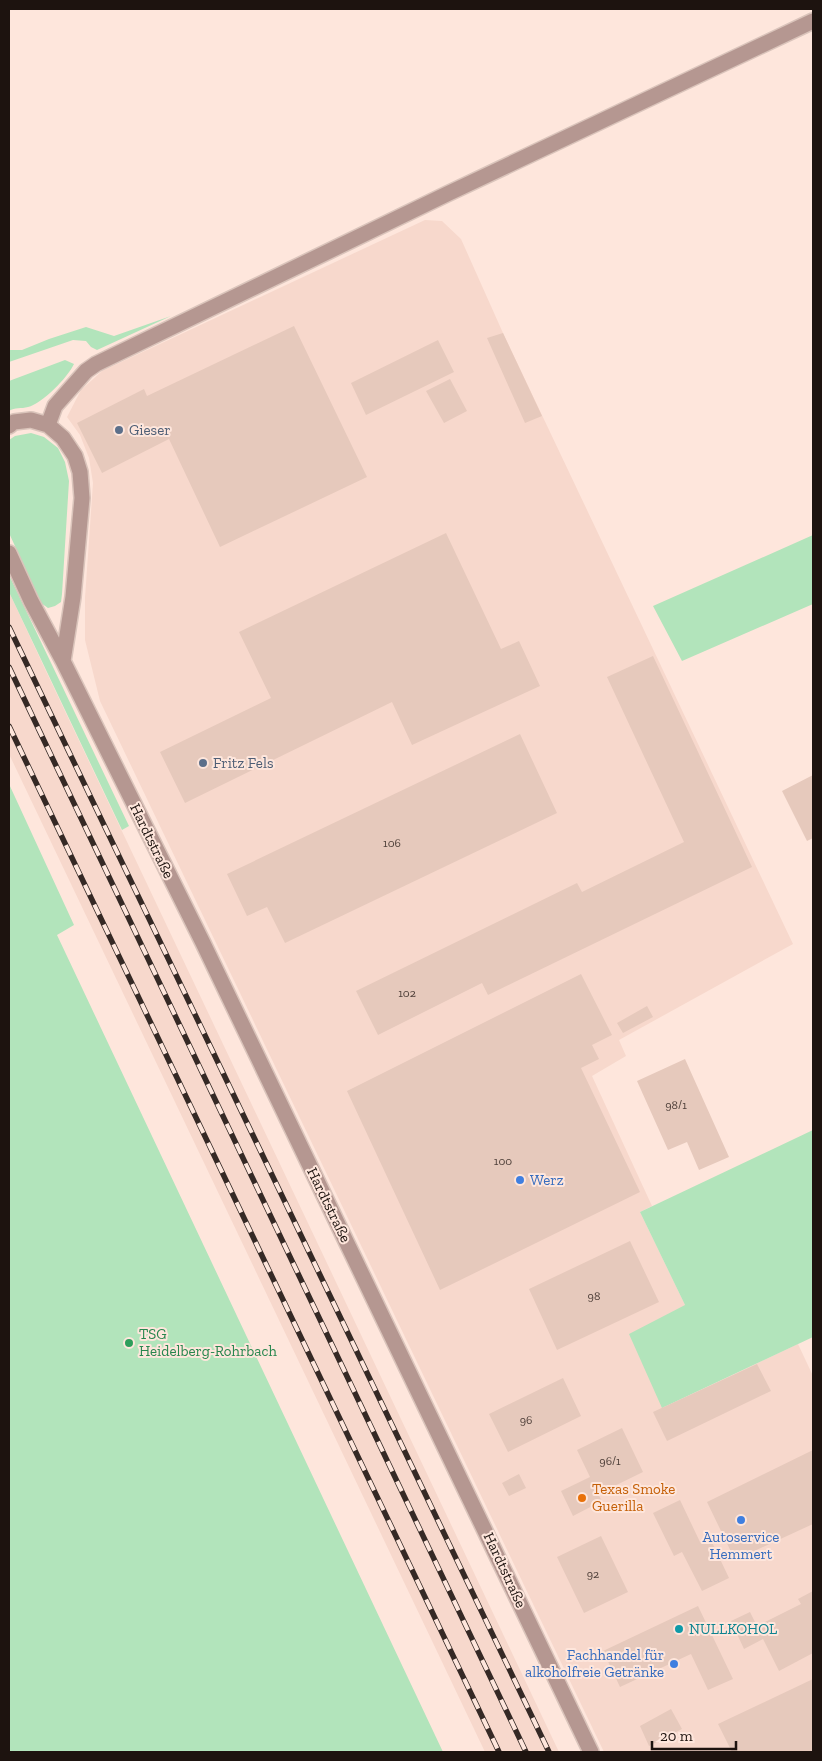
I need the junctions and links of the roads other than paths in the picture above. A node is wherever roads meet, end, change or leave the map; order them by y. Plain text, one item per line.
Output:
1 (813, 21) edge
2 (48, 425) junction
3 (9, 426) edge
4 (9, 553) edge
5 (63, 661) junction
6 (591, 1752) edge

1 - 2 street
2 - 3 street
2 - 5 street
4 - 5 street, Hardtstraße
5 - 6 street, Hardtstraße

